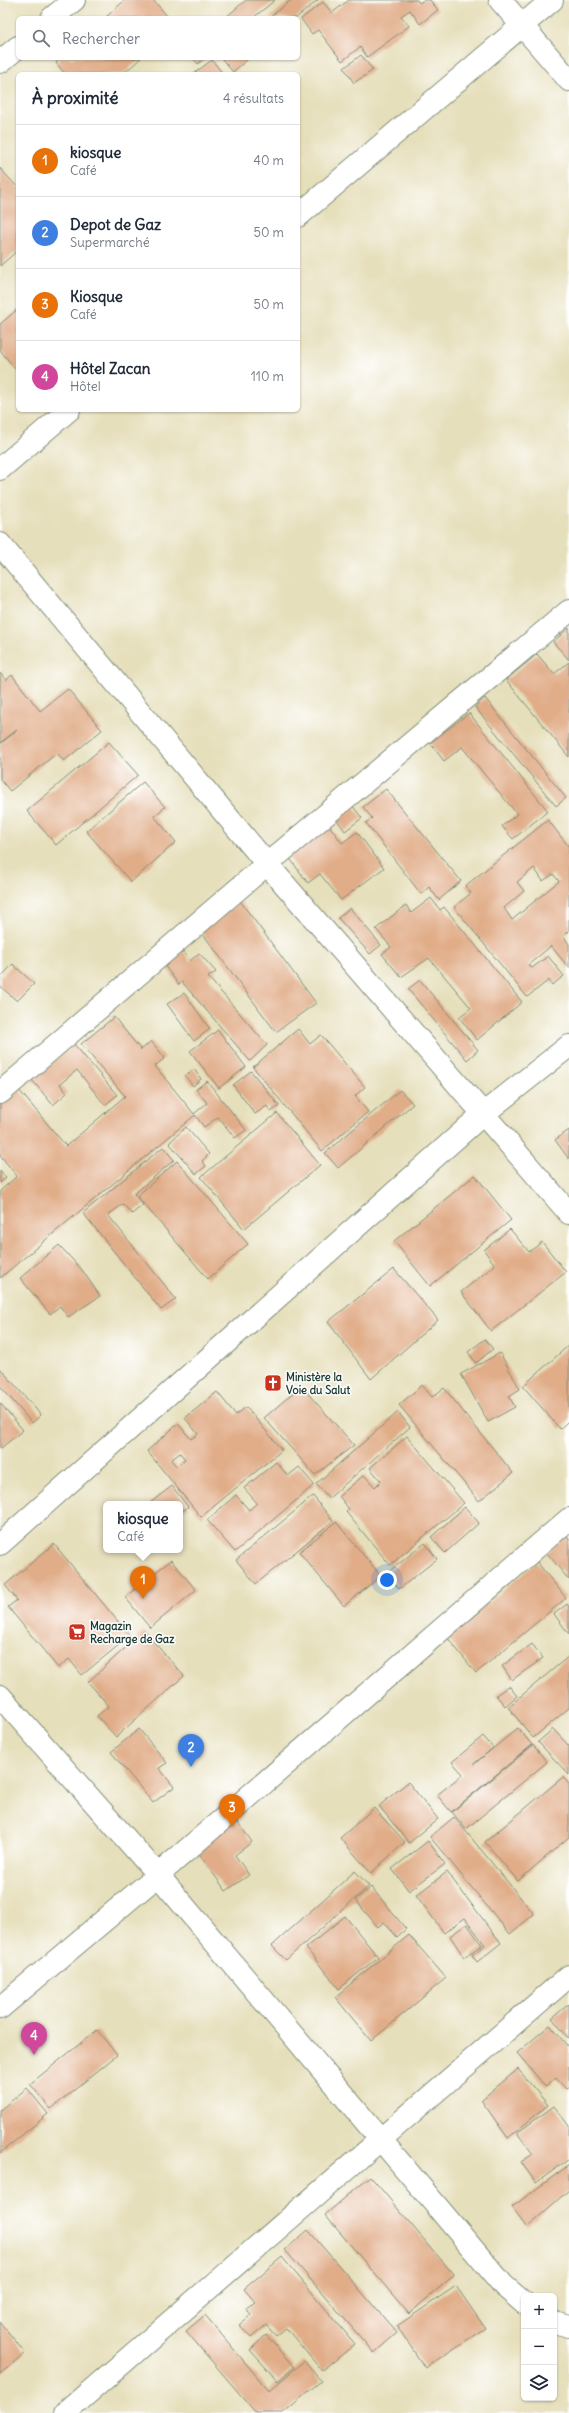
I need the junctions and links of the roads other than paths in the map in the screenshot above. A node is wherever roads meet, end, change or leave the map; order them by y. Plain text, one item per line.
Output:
1 (74, 0) edge
2 (500, 0) edge
3 (552, 0) edge
4 (54, 16) edge
5 (520, 27) junction
6 (16, 49) edge
7 (0, 62) edge
8 (569, 80) edge
9 (300, 214) edge
10 (67, 412) edge
11 (0, 469) edge
12 (0, 544) edge
13 (569, 611) edge
14 (267, 864) junction
15 (569, 1046) edge
16 (0, 1093) edge
17 (483, 1114) junction
18 (569, 1213) edge
19 (569, 1519) edge
20 (0, 1544) edge
21 (0, 1696) edge
22 (158, 1875) junction
23 (569, 1976) edge
24 (0, 2008) edge
25 (380, 2142) junction
26 (521, 2300) edge
27 (557, 2323) edge
28 (569, 2326) edge
29 (65, 2413) edge

1 - 4 street
2 - 5 street
3 - 5 street
5 - 8 street
5 - 9 street
6 - 7 street
10 - 11 street
12 - 14 street
13 - 14 street
14 - 16 street
14 - 17 street
15 - 17 street
17 - 18 street
17 - 20 street
19 - 22 street
21 - 22 street
22 - 24 street
22 - 25 street
23 - 25 street
25 - 26 street
25 - 29 street
27 - 28 street

